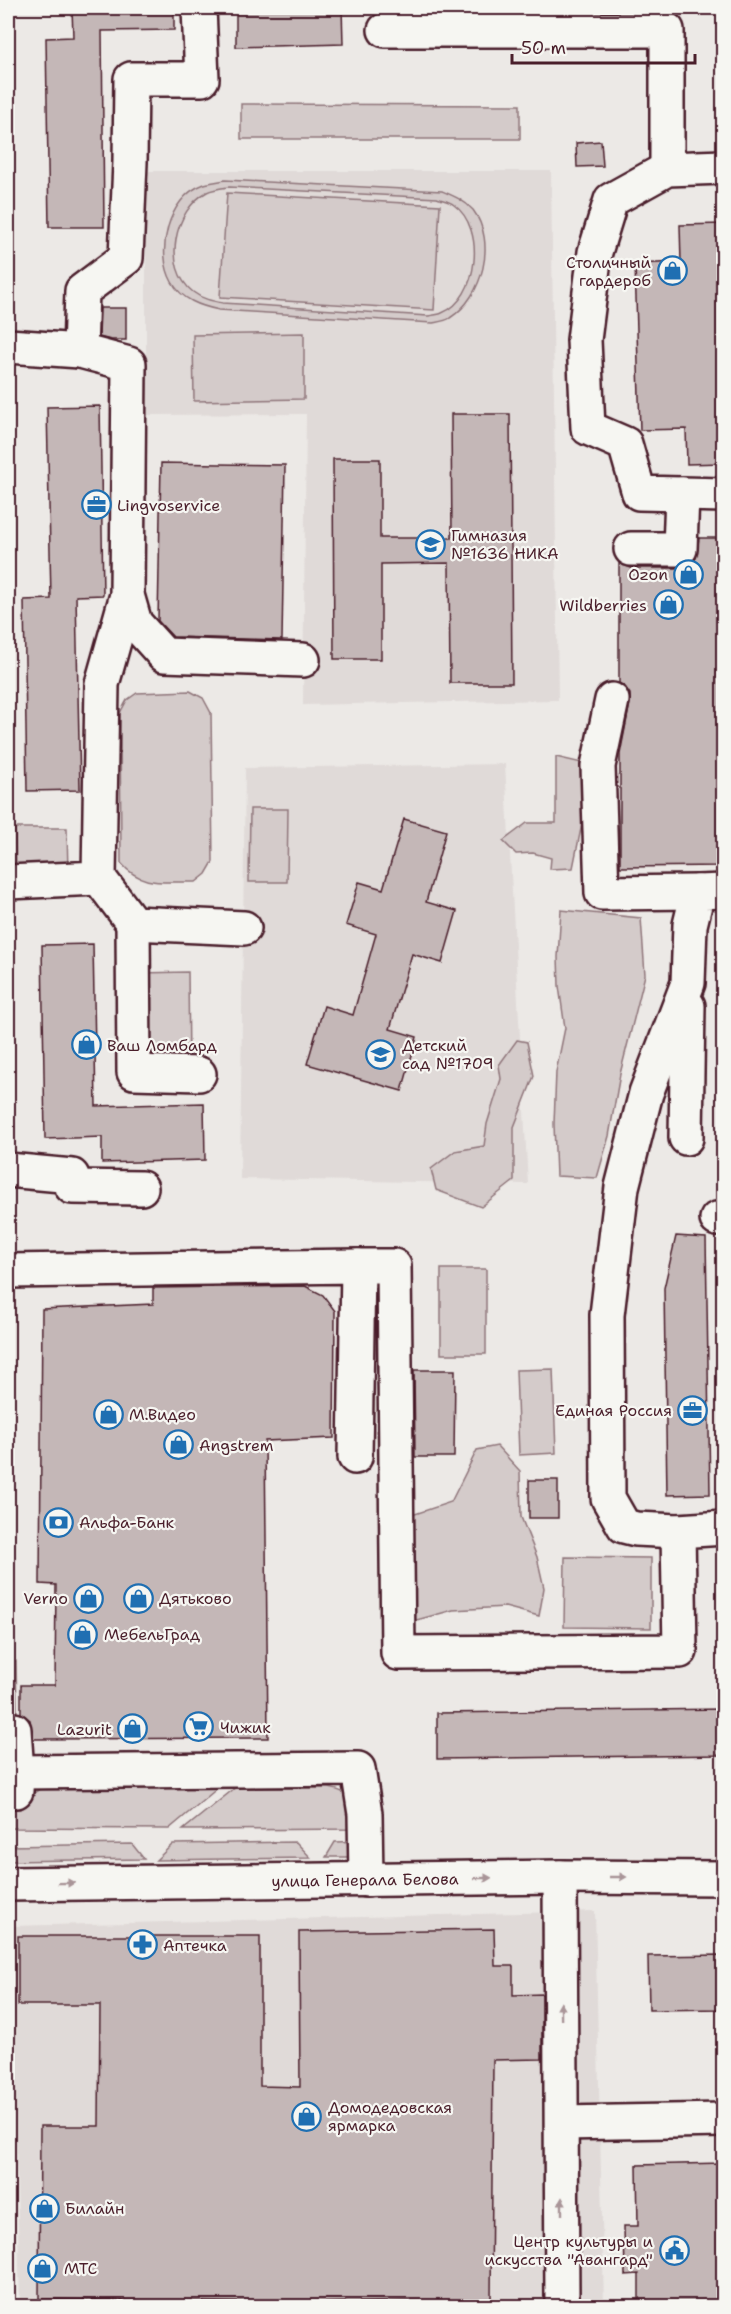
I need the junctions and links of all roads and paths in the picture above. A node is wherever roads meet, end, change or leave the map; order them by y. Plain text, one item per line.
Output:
1 (199, 8) edge
2 (385, 30) dead end
3 (723, 167) edge
4 (667, 169) junction
5 (8, 346) edge
6 (80, 351) junction
7 (682, 494) junction
8 (723, 495) edge
9 (631, 549) dead end
10 (127, 595) junction
11 (303, 660) dead end
12 (612, 700) dead end
13 (99, 878) junction
14 (8, 882) edge
15 (711, 891) edge
16 (133, 923) junction
17 (244, 928) dead end
18 (688, 983) junction
19 (199, 1074) dead end
20 (686, 1138) dead end
21 (8, 1170) edge
22 (141, 1188) dead end
23 (358, 1266) junction
24 (8, 1271) edge
25 (355, 1457) dead end
26 (723, 1528) edge
27 (678, 1531) junction
28 (14, 1730) dead end
29 (12, 1782) edge
30 (560, 1877) junction
31 (723, 1878) edge
32 (366, 1880) junction
33 (8, 1884) edge
34 (723, 2120) edge
35 (562, 2123) junction
36 (562, 2307) edge

1 - 6 street
2 - 4 street
3 - 4 street
4 - 7 street
5 - 6 street
6 - 10 street
7 - 8 street
7 - 9 street
10 - 11 street
10 - 13 street
12 - 15 street
13 - 14 street
13 - 16 street
15 - 18 street
16 - 17 street
16 - 19 street
18 - 20 street
18 - 27 street
21 - 22 street
23 - 24 street
23 - 25 street
23 - 27 street
26 - 27 street
28 - 29 street
29 - 32 street
30 -> 31 street, улица Генерала Белова
32 -> 30 street, улица Генерала Белова
35 -> 30 street
33 -> 32 street, улица Генерала Белова
34 - 35 street
36 -> 35 street

